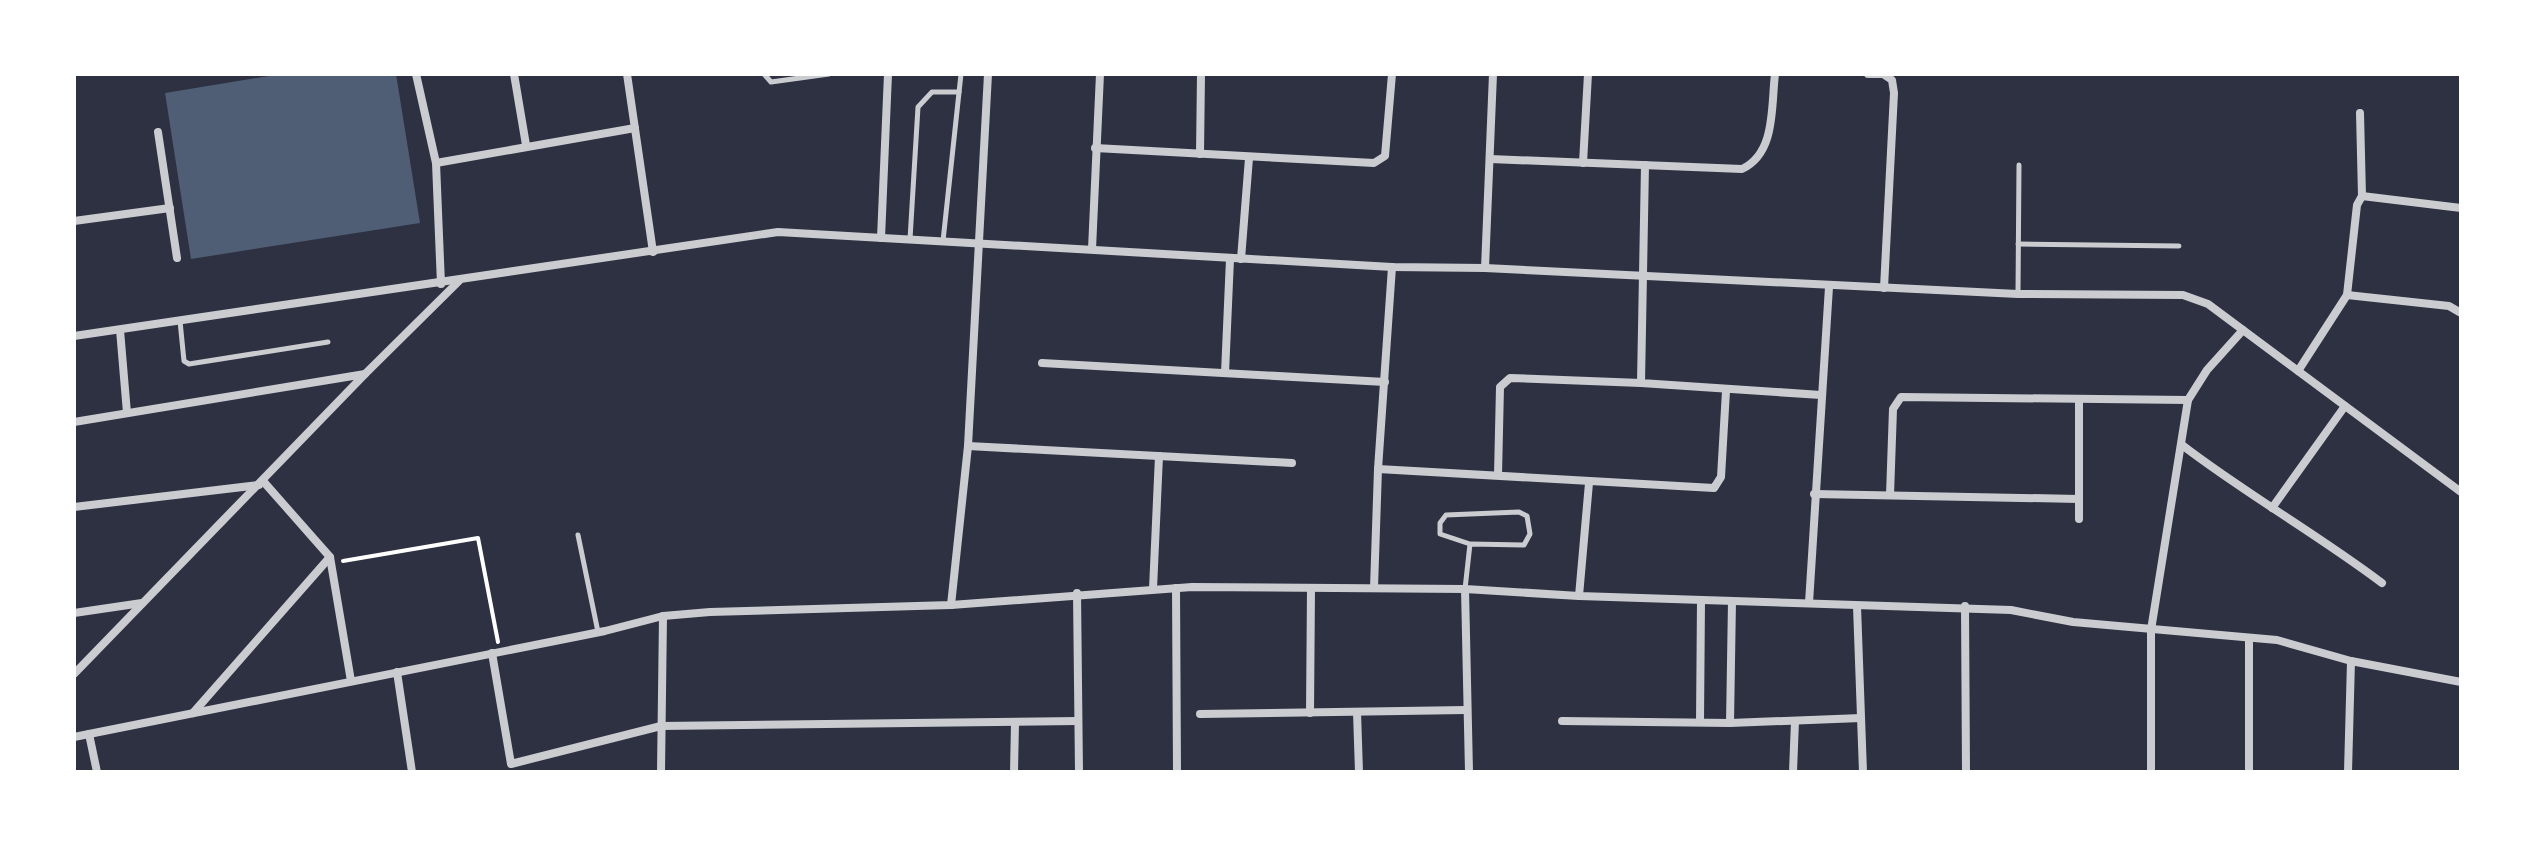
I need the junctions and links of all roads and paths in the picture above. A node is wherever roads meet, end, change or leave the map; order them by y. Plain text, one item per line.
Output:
1 (416, 74) edge
2 (514, 74) edge
3 (627, 74) edge
4 (764, 74) edge
5 (829, 74) edge
6 (888, 74) edge
7 (961, 74) edge
8 (988, 74) edge
9 (1100, 74) edge
10 (1201, 74) edge
11 (1392, 74) edge
12 (1493, 74) edge
13 (1588, 74) edge
14 (1775, 74) edge
15 (1868, 74) edge
16 (959, 92) junction
17 (2360, 113) dead end
18 (635, 128) junction
19 (158, 132) dead end
20 (526, 145) junction
21 (1095, 148) junction
22 (1200, 154) junction
23 (1249, 158) junction
24 (1490, 159) junction
25 (436, 163) junction
26 (1583, 163) junction
27 (1645, 165) junction
28 (2019, 165) dead end
29 (2362, 196) junction
30 (170, 208) junction
31 (2461, 208) edge
32 (74, 221) edge
33 (881, 238) junction
34 (910, 239) junction
35 (943, 241) junction
36 (976, 243) junction
37 (2018, 244) junction
38 (2179, 246) dead end
39 (1092, 249) junction
40 (653, 252) junction
41 (177, 258) dead end
42 (1230, 259) junction
43 (1241, 259) junction
44 (1392, 267) junction
45 (1485, 268) junction
46 (1643, 276) junction
47 (459, 281) junction
48 (441, 284) junction
49 (1829, 287) junction
50 (1884, 288) junction
51 (2018, 294) junction
52 (2347, 295) junction
53 (2461, 313) edge
54 (180, 321) junction
55 (120, 330) junction
56 (2243, 330) junction
57 (74, 336) edge
58 (328, 342) dead end
59 (1042, 363) dead end
60 (2298, 371) junction
61 (1225, 373) junction
62 (365, 374) junction
63 (1385, 382) junction
64 (1641, 383) junction
65 (1726, 391) junction
66 (1821, 395) junction
67 (2079, 400) junction
68 (2188, 400) junction
69 (2345, 406) junction
70 (127, 413) junction
71 (74, 422) edge
72 (2182, 445) junction
73 (968, 446) junction
74 (1159, 456) junction
75 (1292, 463) dead end
76 (1378, 469) junction
77 (1498, 475) junction
78 (261, 483) junction
79 (1589, 483) junction
80 (2461, 492) edge
81 (1814, 494) junction
82 (1890, 495) junction
83 (2079, 499) junction
84 (74, 507) edge
85 (2272, 508) junction
86 (2079, 519) dead end
87 (578, 535) dead end
88 (1470, 544) junction
89 (331, 560) junction
90 (2382, 583) dead end
91 (1176, 588) junction
92 (1311, 588) junction
93 (1374, 588) junction
94 (1153, 589) junction
95 (1465, 589) junction
96 (1077, 593) junction
97 (1579, 596) junction
98 (1701, 600) junction
99 (1732, 601) junction
100 (143, 603) junction
101 (1809, 603) junction
102 (951, 605) junction
103 (1857, 606) junction
104 (1965, 606) junction
105 (74, 613) edge
106 (663, 616) junction
107 (2151, 630) junction
108 (598, 632) junction
109 (2249, 638) junction
110 (496, 653) junction
111 (2351, 661) junction
112 (397, 672) junction
113 (74, 674) edge
114 (351, 681) junction
115 (2461, 682) edge
116 (1466, 710) junction
117 (1357, 712) junction
118 (1310, 713) junction
119 (192, 714) junction
120 (1200, 714) dead end
121 (1861, 718) junction
122 (1078, 721) junction
123 (1562, 721) dead end
124 (1795, 721) junction
125 (1700, 722) junction
126 (1015, 723) junction
127 (1730, 723) junction
128 (661, 726) junction
129 (89, 734) junction
130 (74, 737) edge
131 (97, 772) edge
132 (412, 772) edge
133 (661, 772) edge
134 (1014, 772) edge
135 (1079, 772) edge
136 (1177, 772) edge
137 (1359, 772) edge
138 (1469, 772) edge
139 (1793, 772) edge
140 (1863, 772) edge
141 (1966, 772) edge
142 (2151, 772) edge
143 (2249, 772) edge
144 (2348, 772) edge

1 - 25 street
2 - 20 street
3 - 18 street
4 - 5 lane
6 - 33 street
7 - 16 lane
8 - 36 street
9 - 21 street
10 - 22 street
11 - 23 street
12 - 24 street
13 - 26 street
14 - 27 street
15 - 50 street
16 - 34 lane
16 - 35 lane
17 - 29 street
18 - 20 street
18 - 40 street
19 - 30 street
20 - 25 street
21 - 22 street
21 - 39 street
22 - 23 street
23 - 43 street
24 - 26 street
24 - 45 street
25 - 48 street
26 - 27 street
27 - 46 street
28 - 37 lane
29 - 31 street
29 - 52 street
30 - 32 street
30 - 41 street
33 - 34 street
33 - 40 street
34 - 35 street
35 - 36 street
36 - 39 street
36 - 73 street
37 - 38 lane
37 - 51 lane
39 - 42 street
40 - 47 street
42 - 43 street
42 - 61 street
43 - 44 street
44 - 45 street
44 - 63 street
45 - 46 street
46 - 49 street
46 - 64 street
47 - 48 street
47 - 62 street
48 - 54 street
49 - 50 street
49 - 66 street
50 - 51 street
51 - 56 street
52 - 53 street
52 - 60 street
54 - 55 street
54 - 58 lane
55 - 57 street
55 - 70 street
56 - 60 street
56 - 68 street
59 - 61 street
60 - 69 street
61 - 63 street
62 - 70 street
62 - 78 street
63 - 76 street
64 - 65 street
64 - 77 street
65 - 66 street
65 - 79 street
66 - 81 street
67 - 68 street
67 - 82 street
67 - 83 street
68 - 72 street
69 - 80 street
69 - 85 street
70 - 71 street
72 - 85 street
72 - 107 street
73 - 74 street
73 - 102 street
74 - 75 street
74 - 94 street
76 - 77 street
76 - 93 street
77 - 79 street
78 - 84 street
78 - 89 street
78 - 100 street
79 - 97 street
81 - 82 street
81 - 101 street
82 - 83 street
83 - 86 street
85 - 90 street
87 - 108 lane
88 - 88 lane
88 - 95 lane
89 - 110 path
89 - 114 street
89 - 119 street
91 - 92 street
91 - 94 street
91 - 136 street
92 - 93 street
92 - 118 street
93 - 95 street
94 - 96 street
95 - 97 street
95 - 116 street
96 - 102 street
96 - 122 street
97 - 98 street
98 - 99 street
98 - 125 street
99 - 101 street
99 - 127 street
100 - 105 street
100 - 113 street
101 - 103 street
102 - 106 street
103 - 104 street
103 - 121 street
104 - 107 street
104 - 141 street
106 - 108 street
106 - 128 street
107 - 109 street
107 - 142 street
108 - 110 street
109 - 111 street
109 - 143 street
110 - 112 street
110 - 128 street
111 - 115 street
111 - 144 street
112 - 114 street
112 - 132 street
114 - 119 street
116 - 117 street
116 - 138 street
117 - 118 street
117 - 137 street
118 - 120 street
119 - 129 street
121 - 124 street
121 - 140 street
122 - 126 street
122 - 135 street
123 - 125 street
124 - 127 street
124 - 139 street
125 - 127 street
126 - 128 street
126 - 134 street
128 - 133 street
129 - 130 street
129 - 131 street

